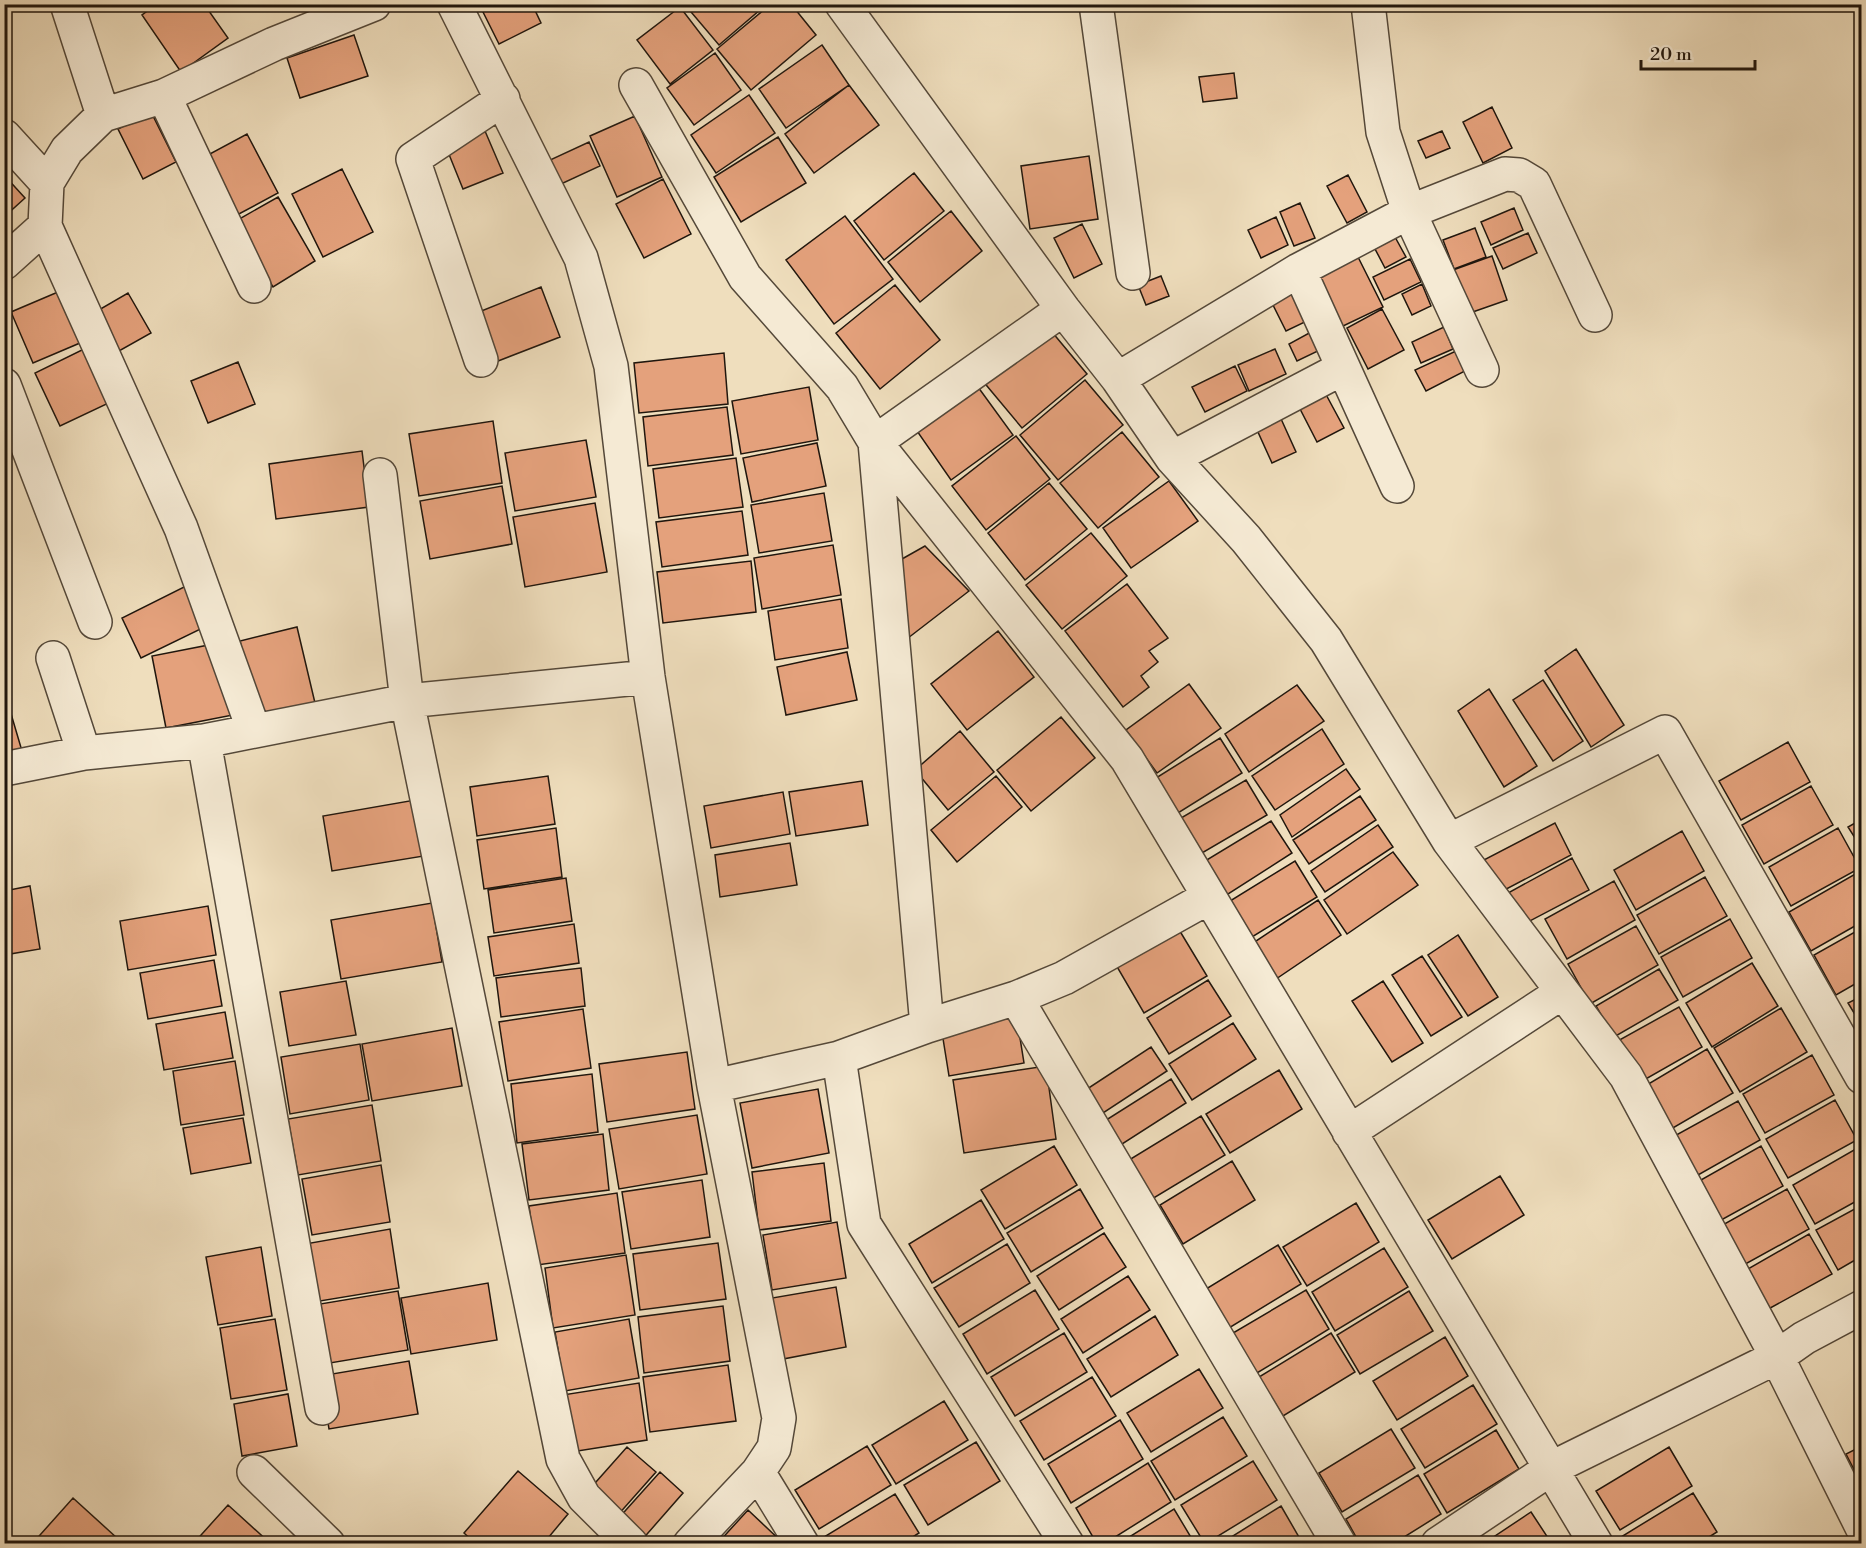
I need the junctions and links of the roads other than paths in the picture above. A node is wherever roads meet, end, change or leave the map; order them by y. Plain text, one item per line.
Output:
1 (67, 4) edge
2 (374, 4) edge
3 (454, 4) edge
4 (842, 4) edge
5 (1096, 4) edge
6 (1368, 4) edge
7 (636, 86) dead end
8 (164, 96) junction
9 (503, 99) junction
10 (103, 115) junction
11 (4, 136) edge
12 (47, 183) junction
13 (1409, 212) junction
14 (45, 226) junction
15 (4, 262) edge
16 (1299, 270) junction
17 (1133, 273) dead end
18 (254, 286) dead end
19 (1063, 309) junction
20 (1595, 315) dead end
21 (481, 360) dead end
22 (1343, 368) junction
23 (1482, 370) dead end
24 (1119, 379) junction
25 (4, 385) edge
26 (875, 442) junction
27 (1172, 458) junction
28 (380, 475) dead end
29 (1397, 486) dead end
30 (94, 622) dead end
31 (53, 658) dead end
32 (648, 677) junction
33 (407, 701) junction
34 (254, 731) junction
35 (204, 741) junction
36 (84, 753) junction
37 (4, 769) edge
38 (1449, 841) junction
39 (1209, 897) junction
40 (1561, 993) junction
41 (1016, 998) junction
42 (927, 1026) junction
43 (839, 1058) junction
44 (1862, 1077) edge
45 (714, 1086) junction
46 (1349, 1132) junction
47 (1862, 1307) edge
48 (1777, 1357) junction
49 (322, 1408) dead end
50 (1550, 1469) junction
51 (254, 1472) dead end
52 (758, 1472) junction
53 (1862, 1527) edge
54 (328, 1544) edge
55 (631, 1544) edge
56 (690, 1544) edge
57 (802, 1544) edge
58 (1067, 1544) edge
59 (1338, 1544) edge
60 (1438, 1544) edge
61 (1596, 1544) edge

1 - 10 street
2 - 8 street
3 - 9 street
4 - 19 street
5 - 17 street
6 - 13 street
7 - 26 street
8 - 10 street
8 - 18 street
9 - 21 street
9 - 32 street
10 - 12 street
11 - 12 street
12 - 14 street
13 - 16 street
13 - 20 street
13 - 23 street
14 - 15 street
14 - 34 street
16 - 22 street
16 - 24 street
19 - 24 street
19 - 26 street
22 - 27 street
22 - 29 street
24 - 27 street
25 - 30 street
26 - 39 street
26 - 42 street
27 - 38 street
28 - 33 street
31 - 36 street
32 - 33 street
32 - 45 street
33 - 34 street
33 - 55 street
34 - 35 street
35 - 36 street
35 - 49 street
36 - 37 street
38 - 40 street
38 - 44 street
39 - 41 street
39 - 46 street
40 - 46 street
40 - 48 street
41 - 42 street
41 - 59 street
42 - 43 street
43 - 45 street
43 - 58 street
45 - 52 street
46 - 50 street
47 - 48 street
48 - 50 street
48 - 53 street
50 - 60 street
50 - 61 street
51 - 54 street
52 - 56 street
52 - 57 street

